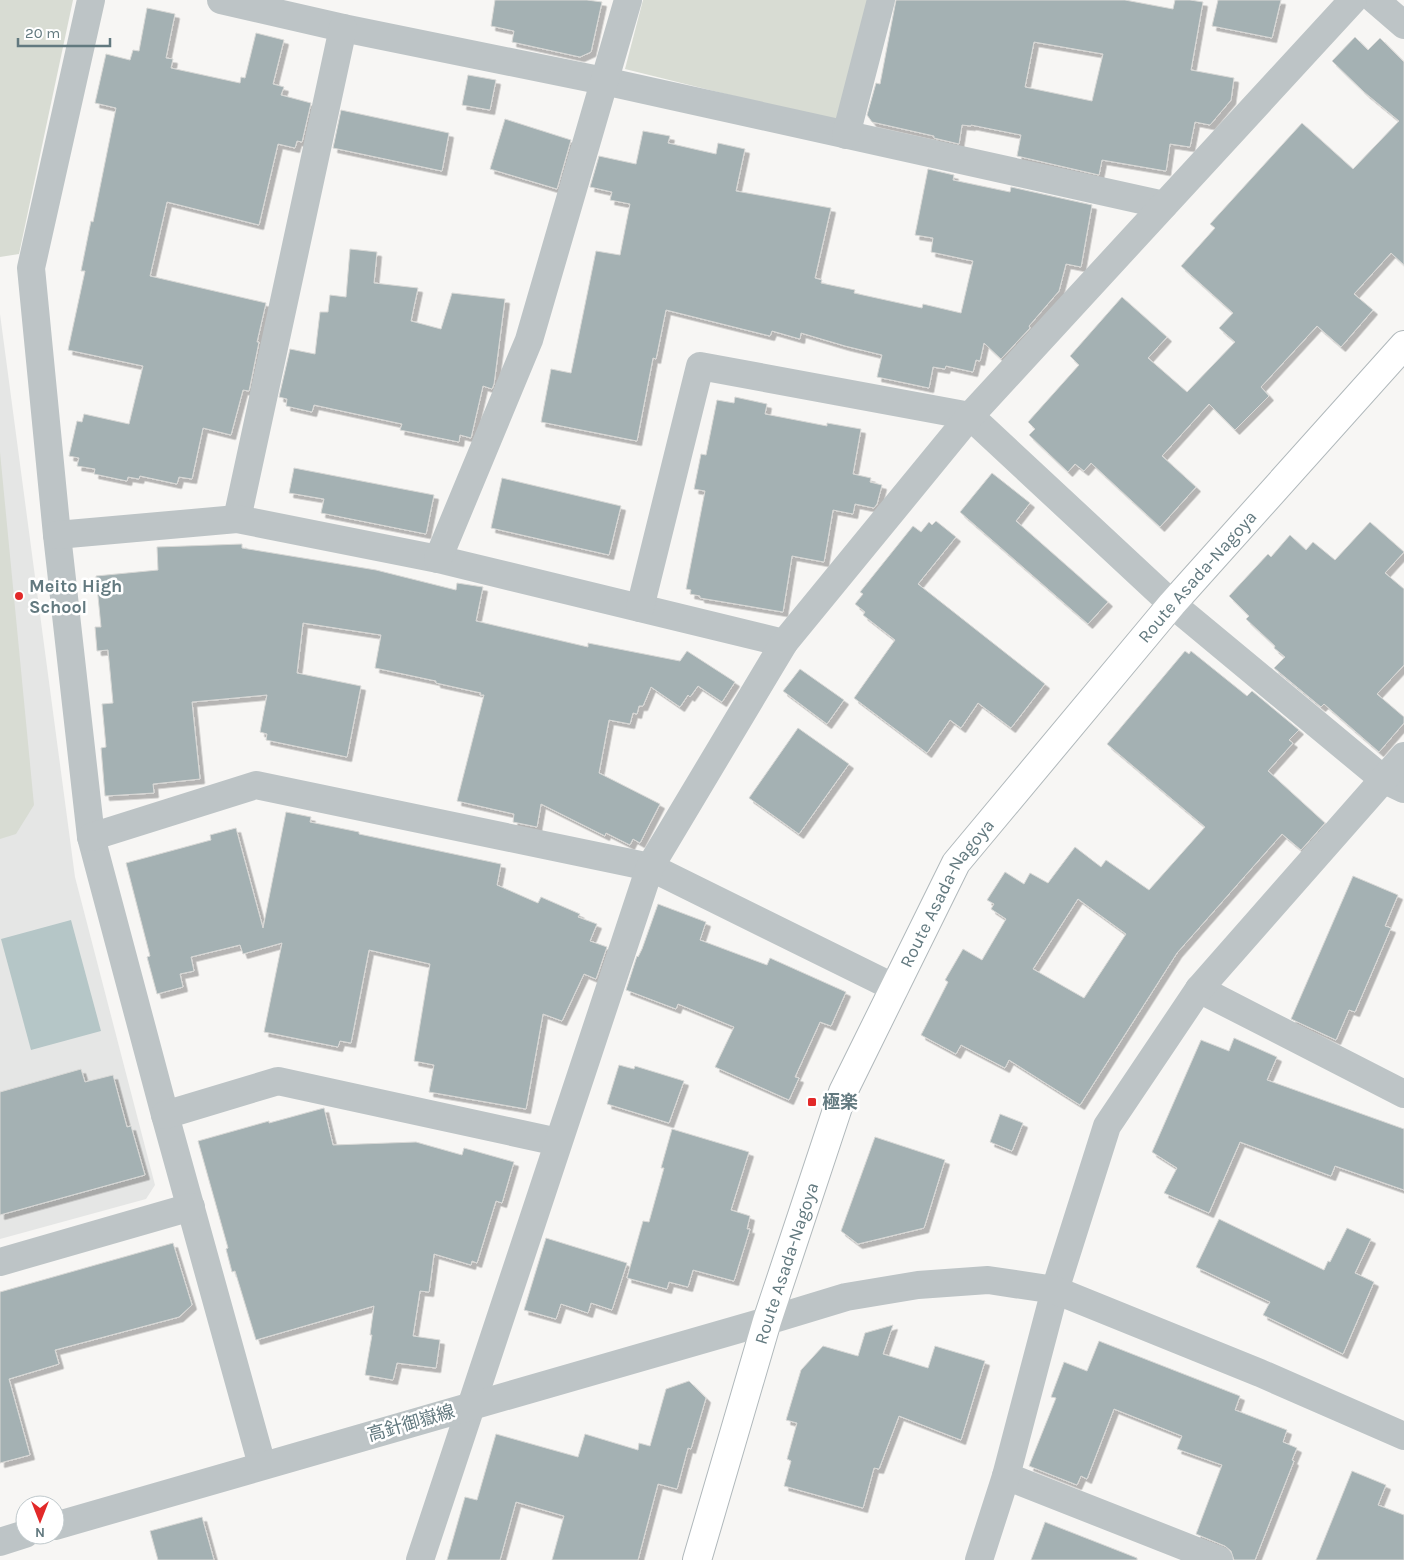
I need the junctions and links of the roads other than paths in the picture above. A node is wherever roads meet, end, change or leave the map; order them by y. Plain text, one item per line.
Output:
1 (92, 0) edge
2 (221, 0) edge
3 (628, 0) edge
4 (881, 0) edge
5 (1353, 0) edge
6 (1375, 0) edge
7 (1404, 25) edge
8 (343, 28) junction
9 (604, 82) junction
10 (846, 135) junction
11 (1164, 206) junction
12 (1404, 346) edge
13 (970, 416) junction
14 (237, 520) junction
15 (58, 535) junction
16 (438, 559) junction
17 (1172, 604) junction
18 (640, 608) junction
19 (784, 643) junction
20 (1404, 756) edge
21 (1394, 784) edge
22 (91, 836) junction
23 (650, 866) junction
24 (895, 988) junction
25 (1199, 989) junction
26 (1404, 1094) edge
27 (165, 1115) junction
28 (558, 1142) junction
29 (191, 1207) junction
30 (0, 1262) edge
31 (1055, 1290) junction
32 (767, 1321) junction
33 (471, 1405) junction
34 (1404, 1436) edge
35 (262, 1465) junction
36 (1006, 1476) junction
37 (65, 1523) edge
38 (15, 1537) edge
39 (0, 1542) edge
40 (420, 1560) edge
41 (697, 1560) edge
42 (980, 1560) edge
43 (1219, 1560) edge

1 - 15 street
2 - 8 street
3 - 9 street
4 - 10 street
5 - 11 street
6 - 7 street
8 - 9 street
8 - 14 street
9 - 10 street
9 - 16 street
10 - 11 street
11 - 13 street
12 - 17 main road, Route Asada-Nagoya
13 - 17 street
13 - 18 street
13 - 19 street
14 - 15 street
14 - 16 street
15 - 22 street
16 - 18 street
17 - 21 street
17 - 24 main road, Route Asada-Nagoya
18 - 19 street
19 - 23 street
20 - 21 street
21 - 25 street
22 - 23 street
22 - 27 street
23 - 24 street
23 - 28 street
24 - 32 main road, Route Asada-Nagoya
25 - 26 street
25 - 31 street
27 - 28 street
27 - 29 street
28 - 33 street
29 - 30 street
29 - 35 street
31 - 32 street, 高針御嶽線
31 - 34 street, 高針御嶽線
31 - 36 street
32 - 33 street, 高針御嶽線
32 - 41 main road, Route Asada-Nagoya
33 - 35 street, 高針御嶽線
33 - 40 street
35 - 37 street, 高針御嶽線
36 - 42 street
36 - 43 street
38 - 39 street

